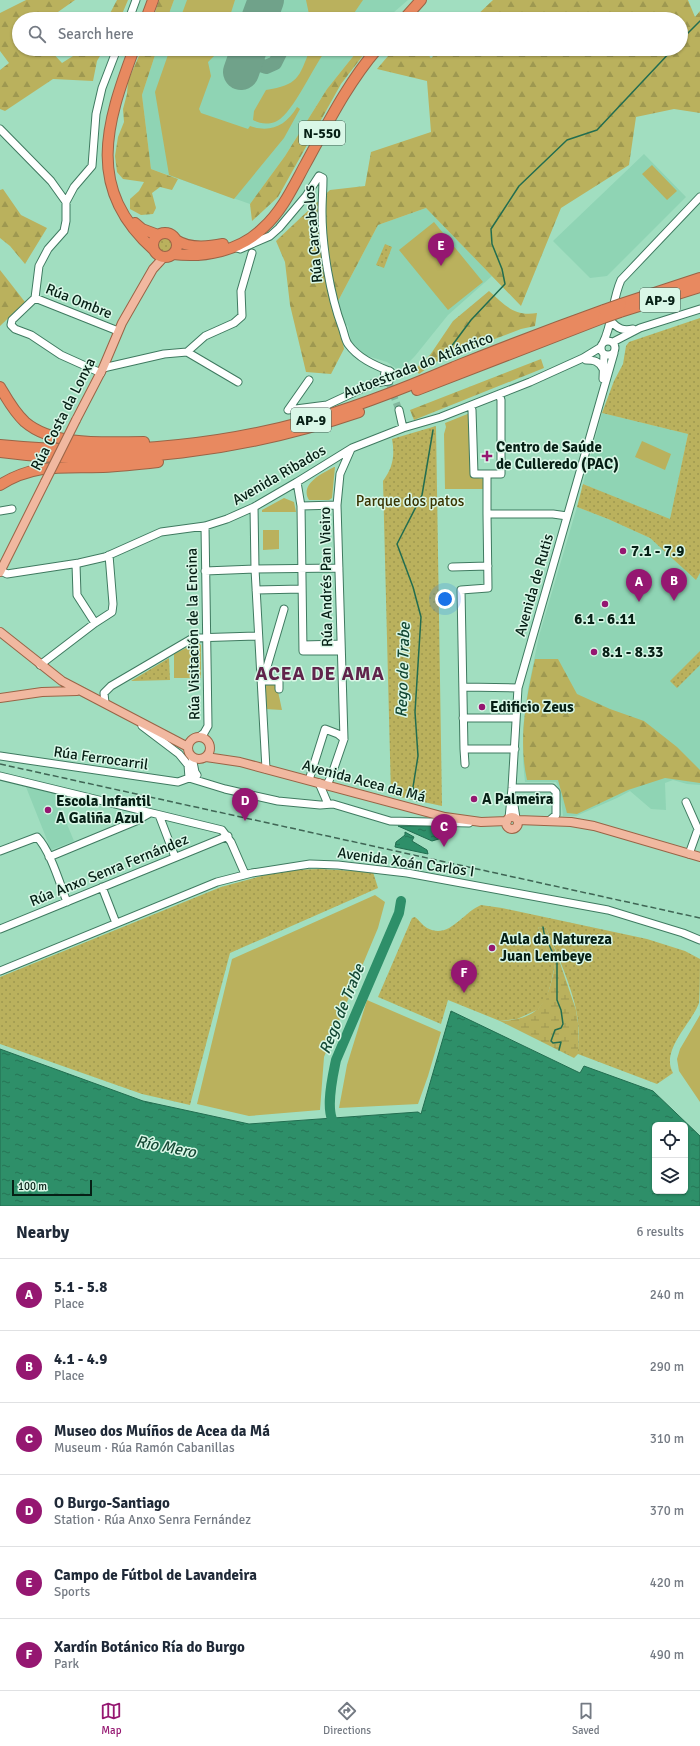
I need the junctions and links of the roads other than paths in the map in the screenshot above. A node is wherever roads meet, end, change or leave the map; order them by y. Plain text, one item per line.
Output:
1 (136, 0) edge
2 (153, 0) edge
3 (422, 0) edge
4 (132, 12) edge
5 (149, 12) edge
6 (411, 12) edge
7 (114, 56) edge
8 (132, 56) edge
9 (371, 56) edge
10 (0, 129) edge
11 (700, 197) edge
12 (116, 199) junction
13 (66, 202) junction
14 (271, 219) junction
15 (158, 235) junction
16 (176, 240) junction
17 (233, 247) junction
18 (162, 253) junction
19 (252, 253) dead end
20 (700, 278) edge
21 (700, 287) edge
22 (35, 298) junction
23 (620, 308) junction
24 (700, 310) edge
25 (606, 316) junction
26 (640, 328) junction
27 (118, 331) junction
28 (613, 346) junction
29 (603, 349) junction
30 (187, 352) junction
31 (586, 360) junction
32 (563, 368) junction
33 (102, 370) junction
34 (604, 370) junction
35 (309, 380) dead end
36 (238, 382) dead end
37 (603, 387) junction
38 (1, 390) edge
39 (499, 394) junction
40 (470, 406) junction
41 (398, 410) tunnel mouth
42 (403, 428) junction
43 (258, 441) junction
44 (0, 445) edge
45 (186, 445) junction
46 (352, 448) junction
47 (0, 452) edge
48 (334, 459) junction
49 (340, 474) junction
50 (487, 474) junction
51 (297, 482) junction
52 (0, 486) edge
53 (337, 505) junction
54 (301, 506) junction
55 (254, 507) junction
56 (12, 509) dead end
57 (0, 511) edge
58 (487, 514) junction
59 (567, 516) junction
60 (205, 526) junction
61 (109, 555) junction
62 (76, 564) junction
63 (488, 566) junction
64 (452, 567) dead end
65 (302, 568) junction
66 (339, 568) junction
67 (255, 569) junction
68 (205, 571) junction
69 (0, 572) edge
70 (302, 589) junction
71 (256, 590) junction
72 (284, 608) dead end
73 (94, 623) junction
74 (0, 632) edge
75 (258, 636) junction
76 (206, 637) junction
77 (341, 648) junction
78 (40, 665) junction
79 (50, 672) junction
80 (261, 681) junction
81 (463, 688) junction
82 (518, 688) junction
83 (279, 689) dead end
84 (42, 692) junction
85 (82, 692) junction
86 (0, 698) edge
87 (104, 703) junction
88 (132, 718) junction
89 (463, 718) junction
90 (516, 718) junction
91 (344, 739) junction
92 (193, 741) junction
93 (210, 747) junction
94 (464, 749) junction
95 (515, 749) junction
96 (0, 756) edge
97 (192, 757) junction
98 (206, 757) junction
99 (240, 762) junction
100 (465, 764) dead end
101 (266, 769) junction
102 (195, 772) junction
103 (332, 774) junction
104 (0, 776) edge
105 (189, 778) junction
106 (309, 780) junction
107 (202, 782) junction
108 (323, 784) junction
109 (337, 788) junction
110 (512, 790) junction
111 (686, 802) dead end
112 (328, 804) junction
113 (150, 813) junction
114 (158, 815) junction
115 (481, 822) junction
116 (512, 822) junction
117 (553, 822) junction
118 (228, 836) junction
119 (0, 851) edge
120 (689, 854) junction
121 (48, 857) junction
122 (175, 857) junction
123 (700, 857) edge
124 (245, 874) junction
125 (102, 887) junction
126 (66, 902) junction
127 (116, 923) junction
128 (0, 930) edge
129 (700, 940) edge
130 (0, 971) edge

1 - 4 street
2 - 5 highway
3 - 6 highway
7 - 13 street, Rúa Ombre
8 - 12 highway, N-550
9 - 14 highway, N-550
10 - 13 street
11 - 25 street, Avenida de Rutis
12 - 15 highway, N-550
12 - 18 highway, N-550
13 - 22 street, Rúa Ombre
14 - 16 highway, N-550
14 - 17 highway, N-550
15 - 16 highway, N-550
15 - 18 highway
16 - 18 highway
17 - 18 highway, N-550
17 - 35 street, Rúa Carcabelos
18 - 27 main road, Rúa Costa da Lonxa
19 - 30 street
20 - 23 highway, AP-9
21 - 23 highway, AP-9
22 - 27 street, Rúa Ombre
22 - 33 street
23 - 25 highway, AP-9, bridge
24 - 26 street
25 - 26 street
25 - 28 street, Avenida de Rutis
25 - 29 street, Avenida de Rutis
25 - 43 highway, Autoestrada do Atlántico / AP-9
25 - 45 highway, Autoestrada do Atlántico / AP-9
26 - 28 street
27 - 33 main road, Rúa Costa da Lonxa
28 - 29 street
28 - 29 street
28 - 37 street, Avenida de Rutis
29 - 31 street, Avenida Ribados
29 - 32 street, Avenida Ribados
29 - 34 street, Avenida de Rutis
30 - 33 street
30 - 36 street
31 - 32 street, Avenida Ribados
31 - 34 street
32 - 39 street, Avenida Ribados
33 - 69 main road, Rúa Costa da Lonxa, bridge
34 - 37 street, Avenida de Rutis
37 - 59 street, Avenida de Rutis
38 - 45 highway
39 - 40 street, Avenida Ribados
39 - 50 street
40 - 42 street, Avenida Ribados
40 - 50 street
41 - 42 street
42 - 46 street, Avenida Ribados
43 - 47 highway, Autoestrada do Atlántico / AP-9
43 - 52 highway
44 - 45 highway, Autoestrada do Atlántico / AP-9
46 - 48 street, Avenida Ribados
46 - 49 street, Rúa Andrés Pan Vieiro
48 - 49 street, Rúa Andrés Pan Vieiro
48 - 51 street, Avenida Ribados
49 - 53 street, Rúa Andrés Pan Vieiro
50 - 58 street
51 - 54 street
51 - 55 street, Avenida Ribados
53 - 54 street
53 - 66 street, Rúa Andrés Pan Vieiro
54 - 65 street
55 - 60 street, Avenida Ribados
55 - 67 street
56 - 57 street
58 - 59 street
58 - 63 street
59 - 82 street, Avenida de Rutis
60 - 61 street, Avenida Ribados
60 - 68 street, Rúa Visitación de la Encina
61 - 62 street, Avenida Ribados
61 - 73 street
62 - 69 street, Avenida Ribados
62 - 73 street
63 - 64 street
63 - 81 street
65 - 66 street
65 - 67 street
65 - 70 street
66 - 77 street, Rúa Andrés Pan Vieiro
67 - 68 street
67 - 71 street
68 - 76 street, Rúa Visitación de la Encina
70 - 71 street
70 - 77 street
71 - 75 street
72 - 80 street
73 - 78 street
74 - 78 main road
75 - 76 street
75 - 80 street
76 - 87 street
76 - 92 street, Rúa Visitación de la Encina
77 - 91 street, Rúa Andrés Pan Vieiro
78 - 79 main road
79 - 84 main road
79 - 85 main road
80 - 83 street
80 - 101 street
81 - 82 street
81 - 89 street
82 - 90 street, Avenida de Rutis
84 - 85 main road
84 - 86 main road
85 - 87 main road
87 - 88 main road
88 - 92 main road
88 - 105 street
89 - 90 street
89 - 94 street
90 - 95 street, Avenida de Rutis
91 - 103 street, Rúa Andrés Pan Vieiro
91 - 106 street
92 - 93 main road
92 - 97 main road
93 - 98 main road
93 - 99 main road
94 - 95 street
94 - 100 street
95 - 110 street, Avenida de Rutis
96 - 105 street, Rúa Ferrocarril
97 - 98 main road
97 - 102 street
98 - 99 main road
99 - 101 main road, Avenida Acea da Má
101 - 106 main road, Avenida Acea da Má
102 - 105 street
102 - 107 street
103 - 108 street, Rúa Andrés Pan Vieiro
103 - 109 street
104 - 113 street
105 - 107 street
106 - 108 main road, Avenida Acea da Má
107 - 112 street
108 - 109 main road, Avenida Acea da Má
108 - 112 street
109 - 115 main road, Avenida Acea da Má
110 - 116 street, Avenida de Rutis
110 - 117 street
111 - 120 street
112 - 115 street
113 - 114 street
113 - 121 street
114 - 118 street
114 - 122 street
115 - 116 main road, Avenida Acea da Má
116 - 117 main road, Avenida Acea da Má
117 - 120 main road
118 - 122 street, Rúa Anxo Senra Fernández
118 - 124 street
119 - 121 street
120 - 123 main road
121 - 126 street
122 - 125 street, Rúa Anxo Senra Fernández
124 - 127 street, Avenida Xoán Carlos I
124 - 129 street, Avenida Xoán Carlos I
125 - 126 street, Rúa Anxo Senra Fernández
125 - 127 street
126 - 128 street, Rúa Anxo Senra Fernández
127 - 130 street, Avenida Xoán Carlos I

